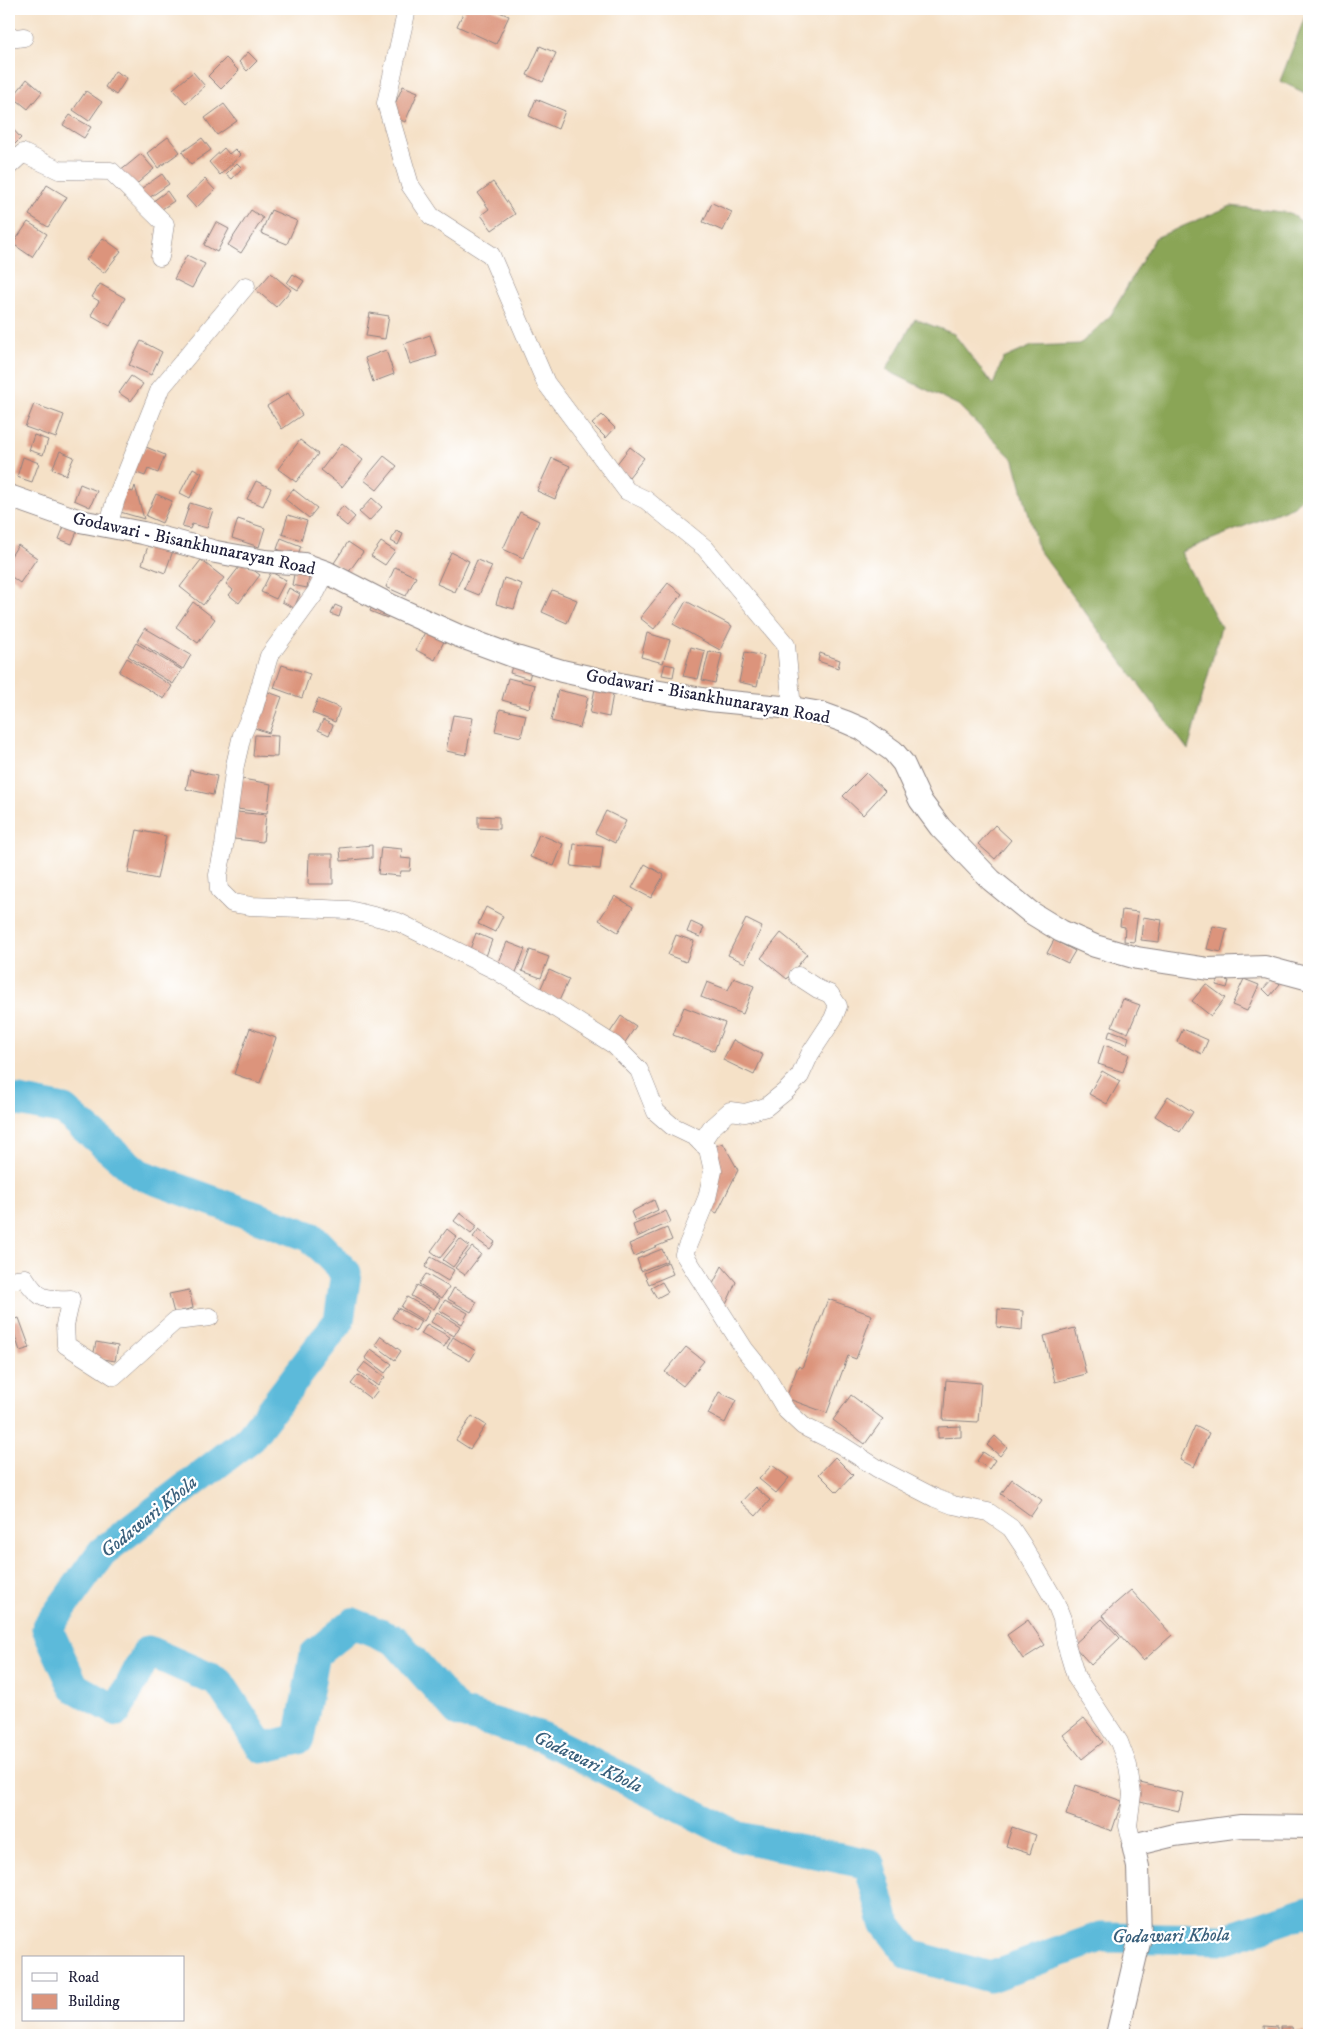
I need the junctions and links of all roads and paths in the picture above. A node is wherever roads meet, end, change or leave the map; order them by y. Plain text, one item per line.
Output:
1 (408, 9) edge
2 (9, 166) edge
3 (160, 257) dead end
4 (246, 286) dead end
5 (9, 496) edge
6 (108, 526) junction
7 (326, 572) junction
8 (792, 708) junction
9 (798, 976) dead end
10 (1309, 979) edge
11 (701, 1143) junction
12 (9, 1280) edge
13 (210, 1317) dead end
14 (1309, 1827) edge
15 (1135, 1856) junction
16 (1117, 2035) edge

1 - 8 street
2 - 3 street
4 - 6 street
5 - 6 street, Godawari - Bisankhunarayan Road
6 - 7 street, Godawari - Bisankhunarayan Road
7 - 8 street, Godawari - Bisankhunarayan Road
7 - 11 street
8 - 10 street, Godawari - Bisankhunarayan Road
9 - 11 street
11 - 15 street
12 - 13 street
14 - 15 street
15 - 16 street

